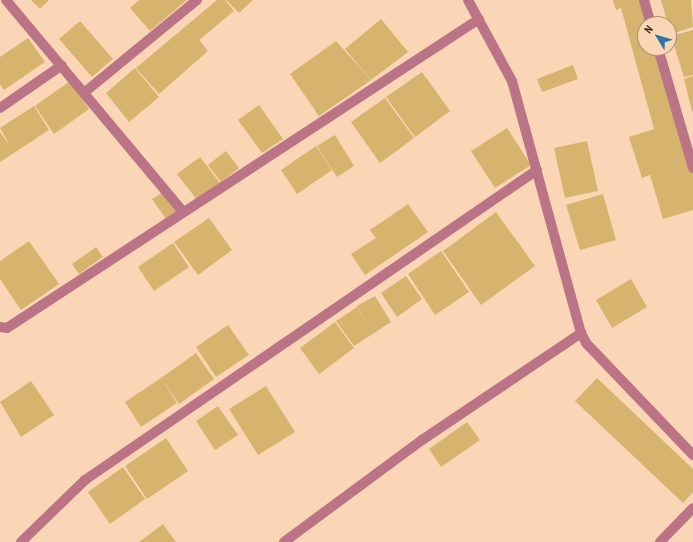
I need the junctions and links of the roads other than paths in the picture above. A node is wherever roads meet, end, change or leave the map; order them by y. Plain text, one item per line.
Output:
1 (6, 0) edge
2 (197, 0) edge
3 (468, 0) edge
4 (644, 0) edge
5 (649, 16) edge
6 (479, 19) junction
7 (660, 56) edge
8 (62, 65) junction
9 (85, 92) junction
10 (0, 108) edge
11 (693, 168) edge
12 (537, 170) junction
13 (183, 212) junction
14 (0, 327) edge
15 (581, 333) junction
16 (693, 455) edge
17 (693, 508) edge
18 (21, 542) edge
19 (284, 542) edge
20 (660, 542) edge

1 - 8 street
2 - 9 street
3 - 6 street
4 - 5 street
6 - 12 street
6 - 13 street
7 - 11 street
8 - 9 street
8 - 10 street
9 - 13 street
12 - 15 street
12 - 18 street
13 - 14 street
15 - 16 street
15 - 19 street
17 - 20 street

